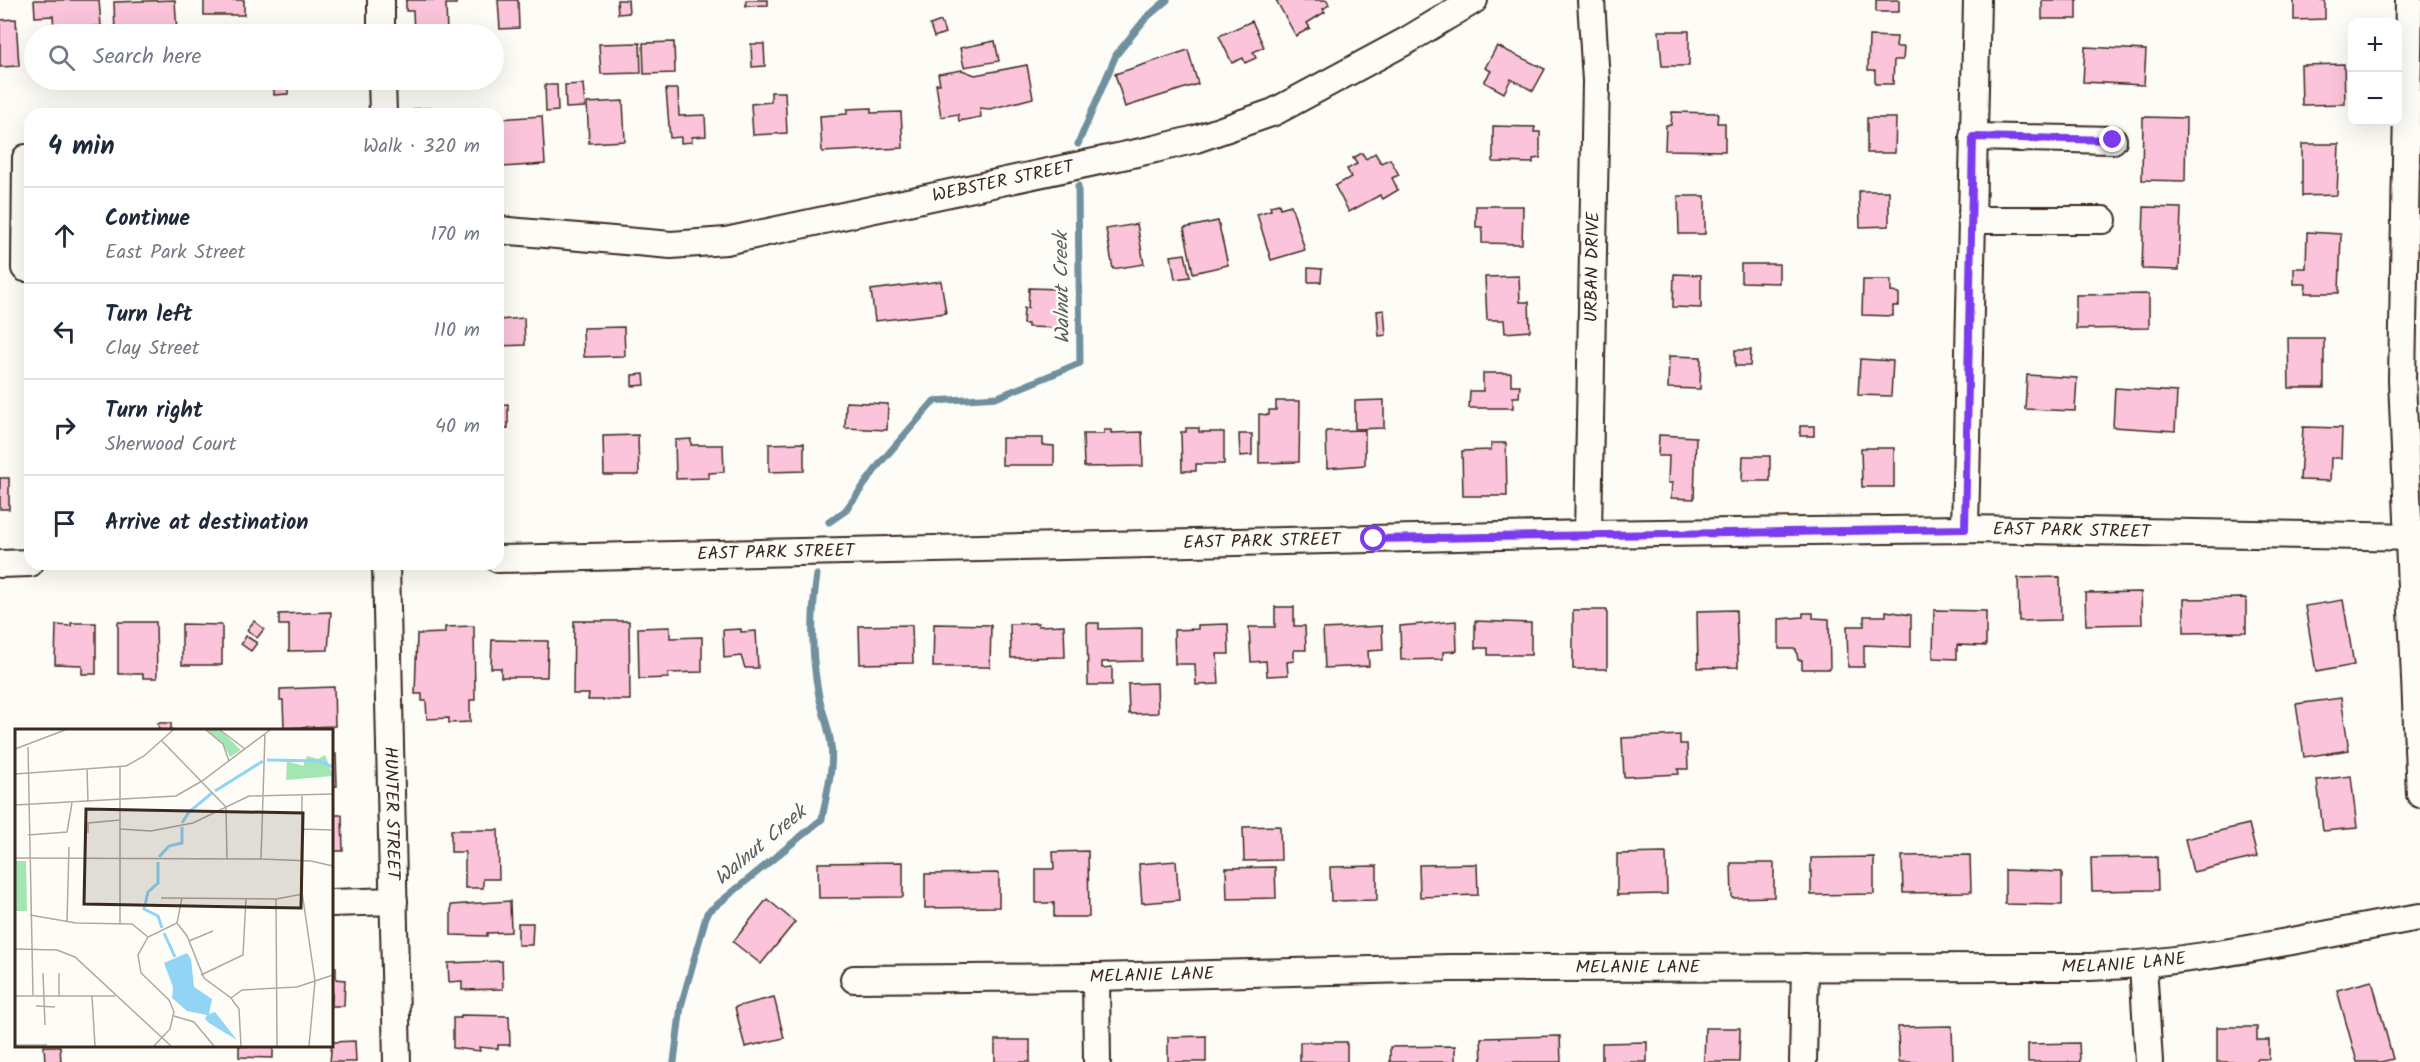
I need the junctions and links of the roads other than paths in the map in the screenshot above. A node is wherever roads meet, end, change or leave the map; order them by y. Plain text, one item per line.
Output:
1 (381, 0) edge
2 (1474, 0) edge
3 (1591, 0) edge
4 (1977, 0) edge
5 (2409, 0) edge
6 (381, 24) edge
7 (382, 90) edge
8 (383, 108) edge
9 (1973, 137) junction
10 (2113, 140) dead end
11 (2412, 180) edge
12 (1971, 219) junction
13 (2103, 220) dead end
14 (504, 230) edge
15 (1965, 529) junction
16 (1588, 534) junction
17 (2415, 537) edge
18 (504, 559) edge
19 (24, 563) edge
20 (0, 564) edge
21 (386, 570) edge
22 (2420, 794) edge
23 (394, 901) junction
24 (333, 903) edge
25 (2420, 917) edge
26 (2143, 965) junction
27 (1805, 967) junction
28 (1096, 977) junction
29 (854, 979) dead end
30 (397, 1062) edge
31 (1097, 1062) edge
32 (1803, 1062) edge
33 (2149, 1062) edge

1 - 6 street
2 - 14 street, WEBSTER STREET
3 - 16 street, URBAN DRIVE
4 - 9 street
5 - 11 street
7 - 8 street
9 - 10 street
9 - 12 street
11 - 17 street
12 - 13 street
12 - 15 street
15 - 16 street, EAST PARK STREET
15 - 17 street, EAST PARK STREET
16 - 18 street, EAST PARK STREET
17 - 22 street
19 - 20 street
21 - 23 street, HUNTER STREET
23 - 24 street
23 - 30 street, HUNTER STREET
25 - 26 street, MELANIE LANE
26 - 27 street, MELANIE LANE
26 - 33 street
27 - 28 street, MELANIE LANE
27 - 32 street
28 - 29 street, MELANIE LANE
28 - 31 street

